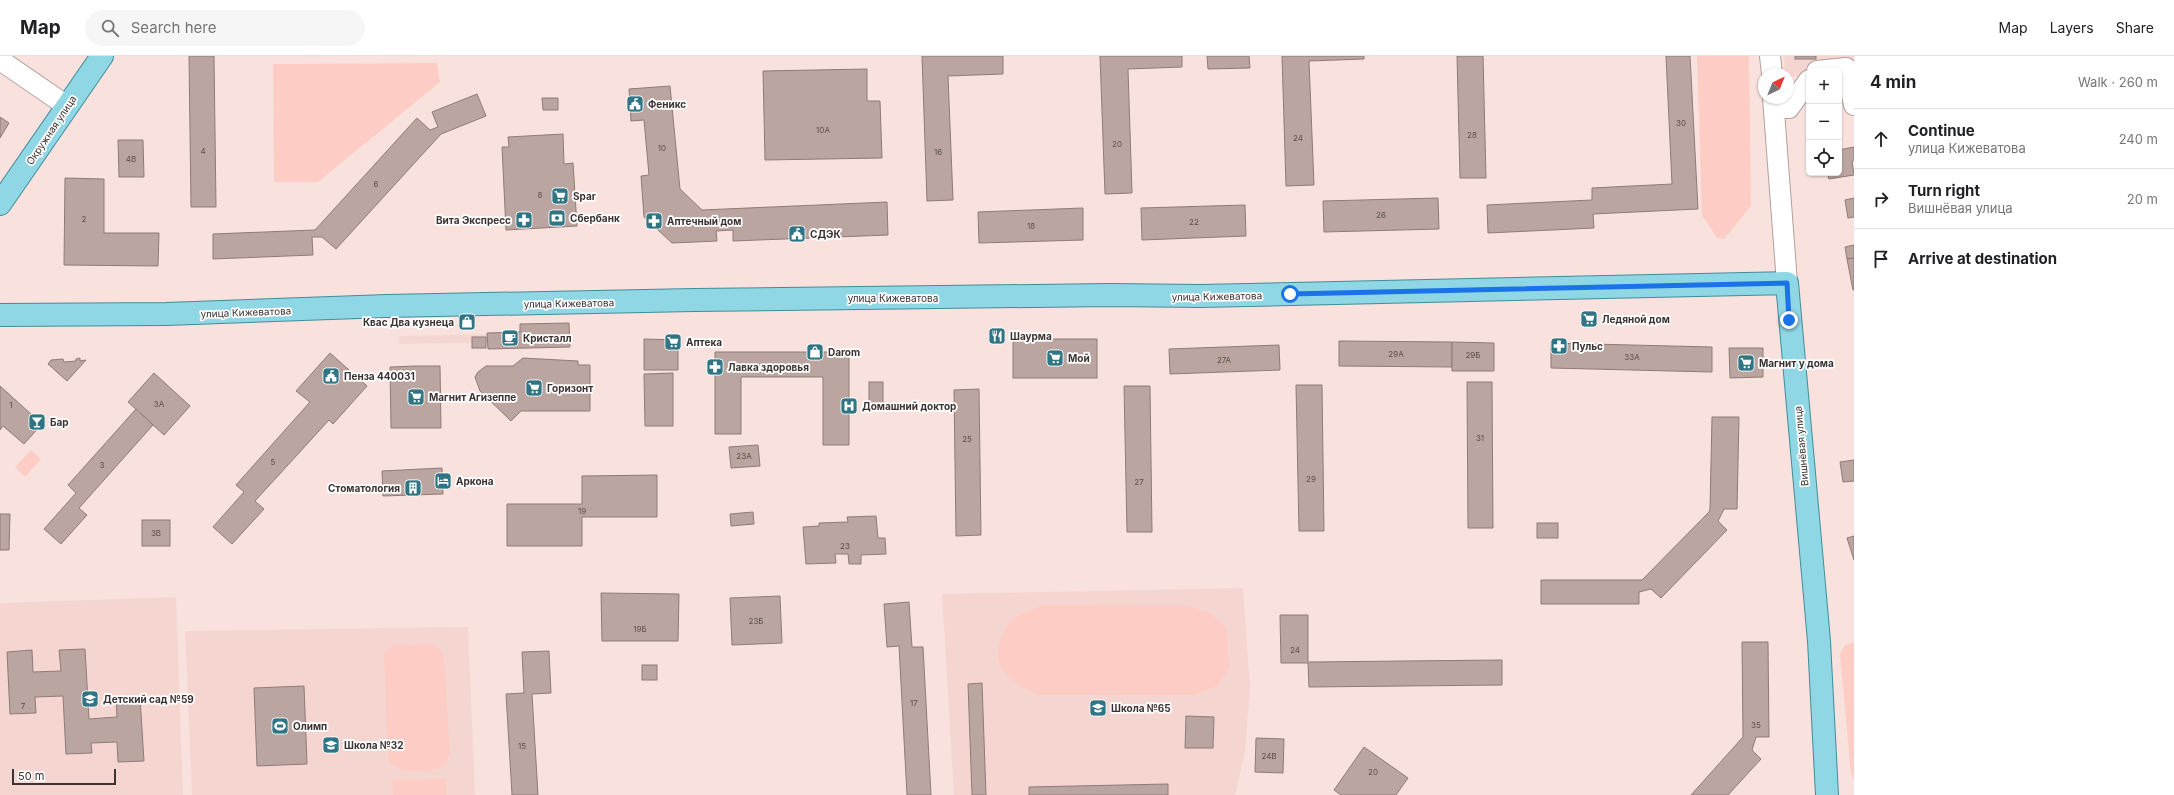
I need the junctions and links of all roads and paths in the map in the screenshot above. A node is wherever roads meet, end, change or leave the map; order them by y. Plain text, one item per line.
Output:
1 (102, 56) edge
2 (1770, 56) edge
3 (0, 60) edge
4 (1771, 68) edge
5 (1842, 68) edge
6 (1806, 84) edge
7 (1794, 100) edge
8 (1774, 104) edge
9 (1777, 104) edge
10 (1791, 104) edge
11 (1854, 105) edge
12 (67, 106) junction
13 (0, 204) edge
14 (1787, 283) junction
15 (0, 315) edge
16 (1827, 795) edge

1 - 12 main road, Окружная улица
2 - 4 street
3 - 12 street
5 - 11 street
6 - 7 street
8 - 14 street, Вишнёвая улица
9 - 10 street
12 - 13 main road, Окружная улица
14 - 15 main road, улица Кижеватова
14 - 16 main road, Вишнёвая улица

